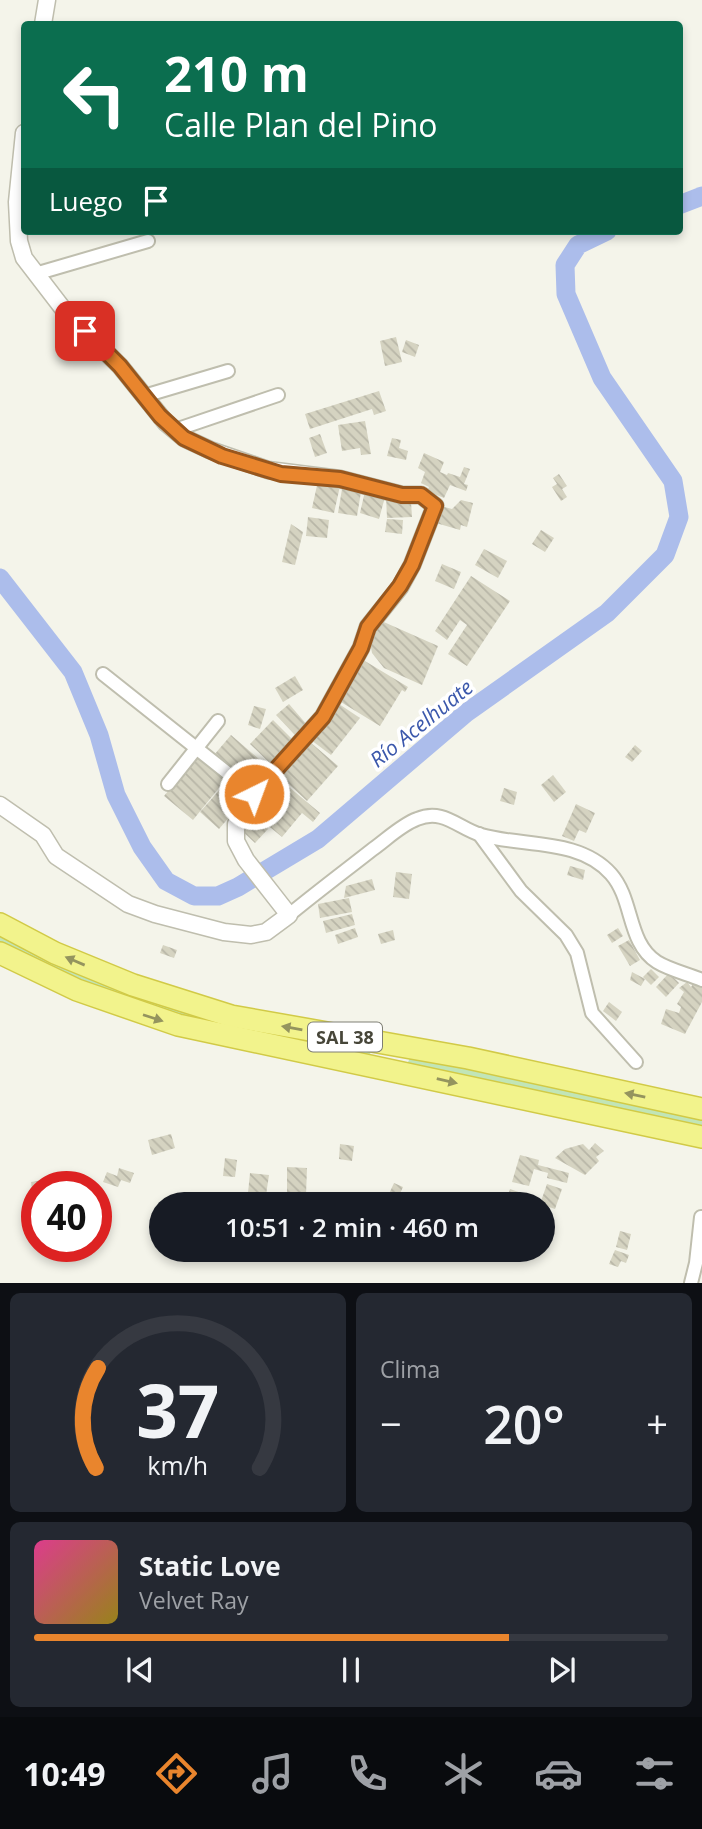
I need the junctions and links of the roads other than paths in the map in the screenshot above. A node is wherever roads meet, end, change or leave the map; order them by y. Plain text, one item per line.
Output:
1 (47, 0) edge
2 (44, 21) edge
3 (21, 163) edge
4 (148, 241) dead end
5 (35, 274) junction
6 (228, 371) dead end
7 (144, 396) junction
8 (278, 396) dead end
9 (175, 430) junction
10 (103, 674) dead end
11 (218, 721) dead end
12 (197, 748) junction
13 (168, 784) dead end
14 (254, 794) junction
15 (0, 805) edge
16 (479, 834) junction
17 (289, 915) junction
18 (0, 924) edge
19 (0, 953) edge
20 (702, 980) edge
21 (372, 1041) junction
22 (416, 1049) junction
23 (636, 1062) dead end
24 (369, 1065) junction
25 (412, 1073) junction
26 (702, 1109) edge
27 (702, 1137) edge
28 (701, 1217) edge
29 (691, 1283) edge

1 - 2 street
3 - 5 street
4 - 5 street
5 - 7 street
6 - 7 street
7 - 9 street
8 - 9 street
9 - 14 street
10 - 12 street
11 - 12 street
12 - 13 street
12 - 14 street
14 - 17 street
15 - 17 street
16 - 17 street
16 - 20 street
16 - 23 street
21 -> 18 highway, SAL 38
19 -> 24 highway, SAL 38
21 - 22 highway, SAL 38
21 - 24 highway
22 - 25 highway
26 -> 22 highway, SAL 38
24 - 25 highway, SAL 38
25 -> 27 highway, SAL 38
28 - 29 street

